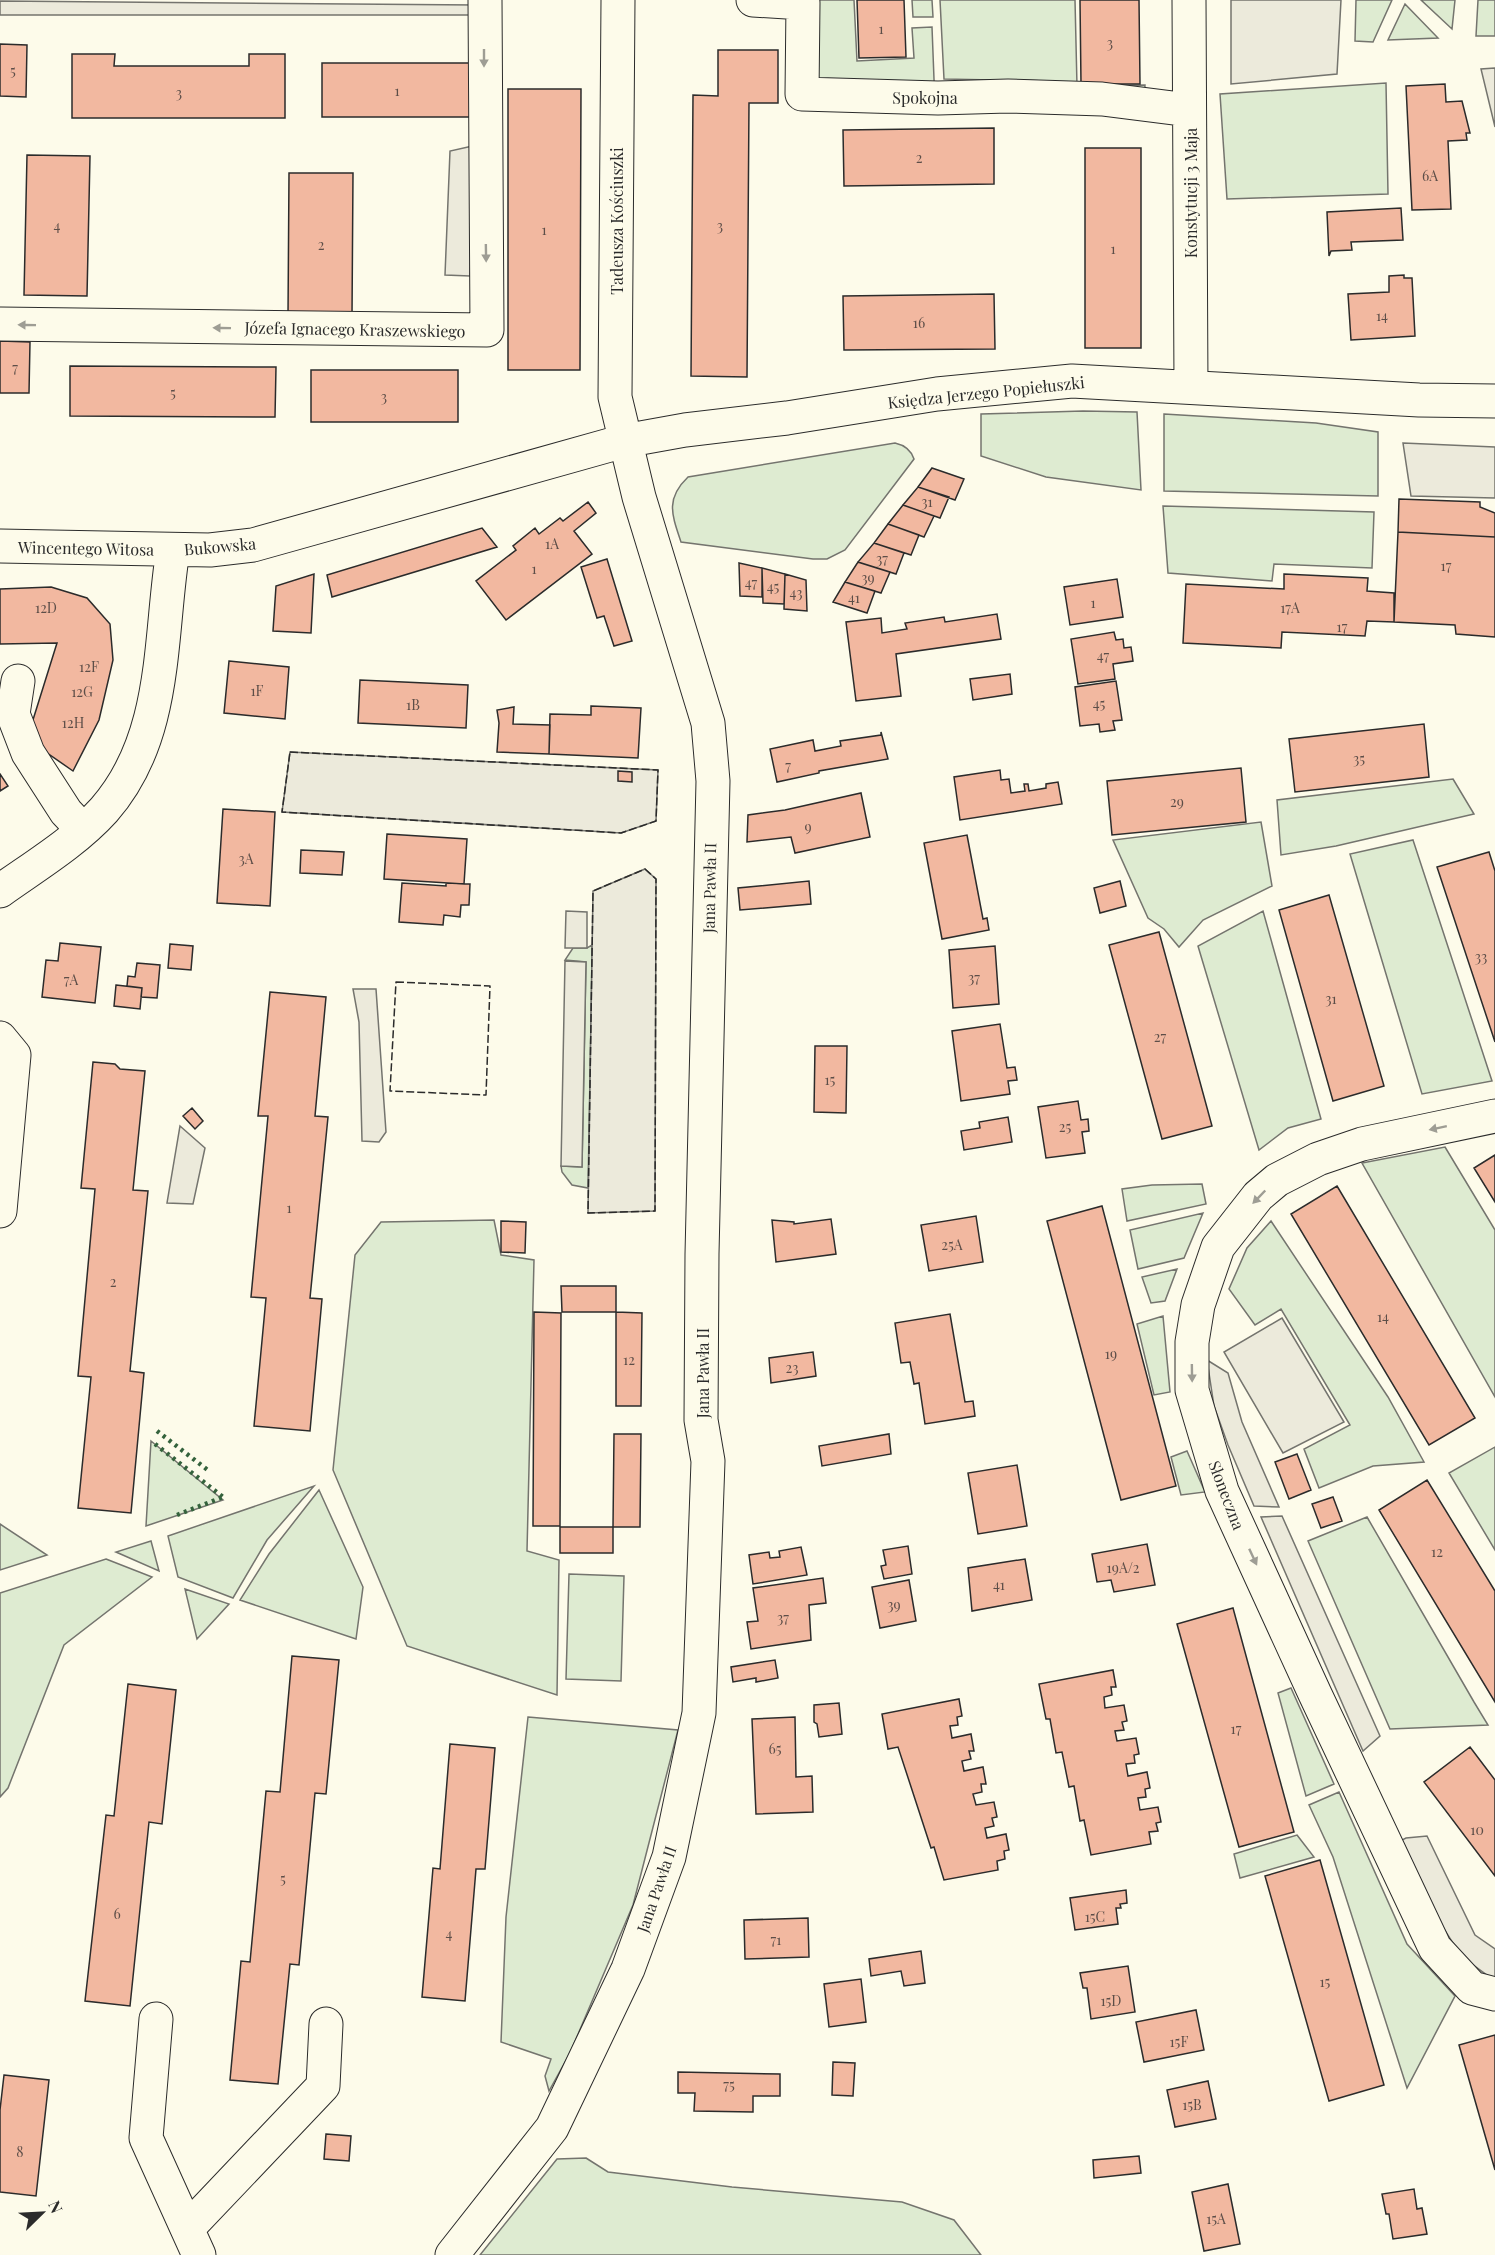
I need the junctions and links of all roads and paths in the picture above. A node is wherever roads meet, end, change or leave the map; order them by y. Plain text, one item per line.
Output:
1 (485, 0) edge
2 (618, 0) edge
3 (753, 0) edge
4 (1189, 0) edge
5 (1189, 111) junction
6 (0, 324) edge
7 (1191, 386) junction
8 (1495, 401) edge
9 (624, 441) junction
10 (0, 546) edge
11 (173, 549) junction
12 (18, 681) dead end
13 (83, 830) junction
14 (0, 891) edge
15 (0, 1038) edge
16 (1495, 1116) edge
17 (0, 1211) edge
18 (1495, 1994) edge
19 (156, 2019) dead end
20 (326, 2024) dead end
21 (194, 2241) edge
22 (452, 2255) edge

1 -> 6 street, Józefa Ignacego Kraszewskiego
2 - 9 street, Tadeusza Kościuszki
3 - 5 street, Spokojna
4 - 5 street, Konstytucji 3 Maja
5 - 7 street, Konstytucji 3 Maja
7 - 8 street, Księdza Jerzego Popiełuszki
7 - 9 street, Księdza Jerzego Popiełuszki
9 - 11 street, Bukowska
9 - 22 street, Jana Pawła II
10 - 11 street, Wincentego Witosa
11 - 13 street, Bukowska
12 - 13 street
13 - 14 street, Bukowska
15 - 17 street
16 -> 18 street, Słoneczna
19 - 21 street
20 - 21 street

